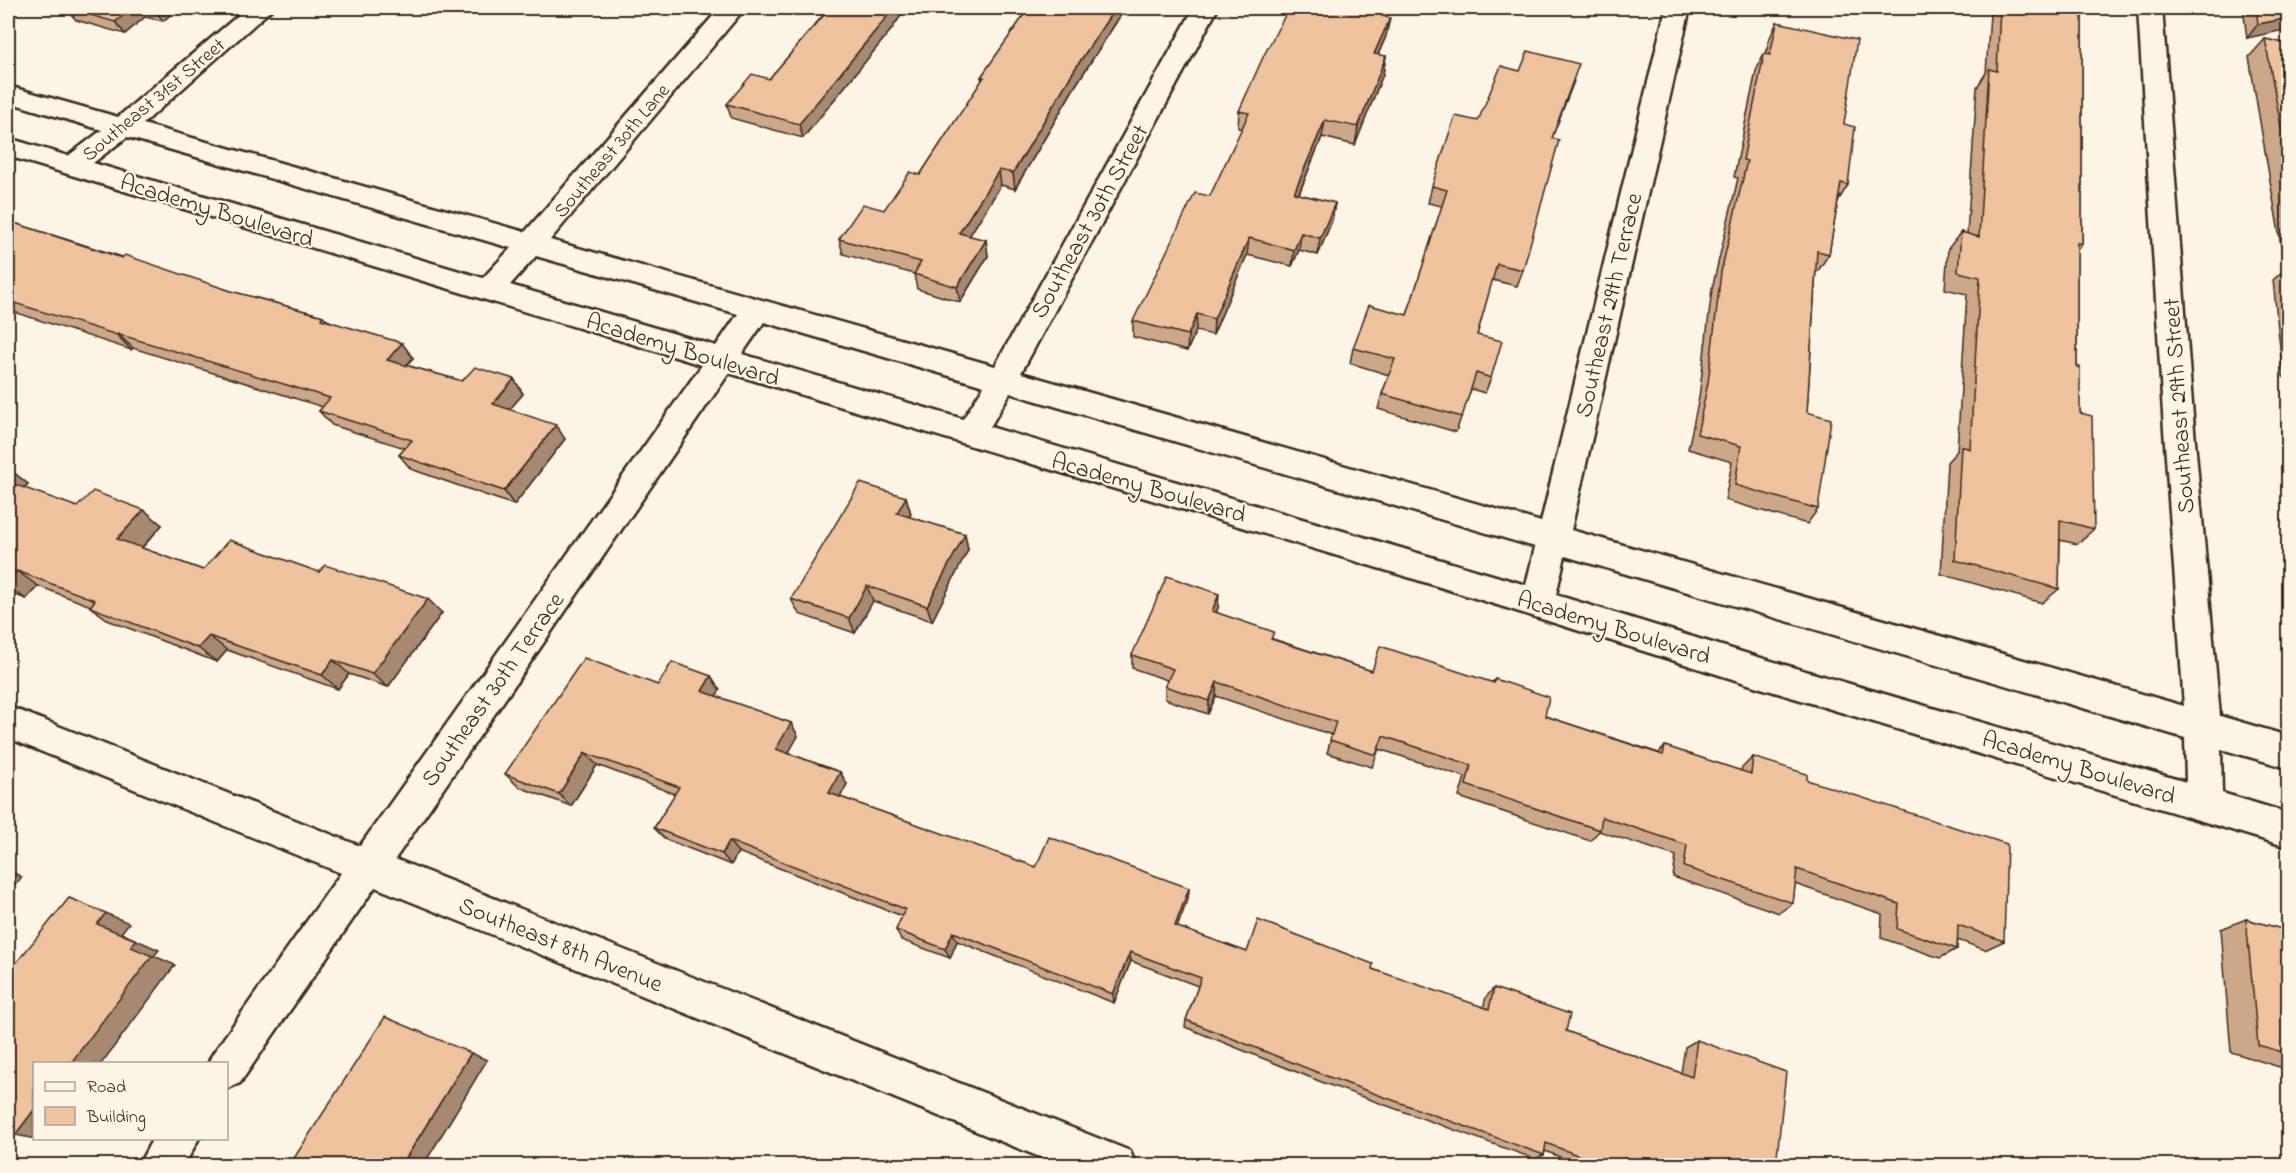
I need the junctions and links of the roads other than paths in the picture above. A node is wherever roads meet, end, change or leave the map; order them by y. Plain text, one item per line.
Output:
1 (261, 8) edge
2 (733, 8) edge
3 (1206, 8) edge
4 (1678, 8) edge
5 (2150, 8) edge
6 (8, 94) edge
7 (123, 127) junction
8 (8, 147) edge
9 (72, 166) junction
10 (531, 244) junction
11 (488, 291) junction
12 (757, 310) junction
13 (722, 361) junction
14 (1002, 381) junction
15 (970, 434) junction
16 (1552, 539) junction
17 (1538, 603) junction
18 (8, 723) edge
19 (2203, 728) junction
20 (2289, 752) edge
21 (2204, 805) junction
22 (2289, 830) edge
23 (368, 867) junction
24 (228, 1066) edge
25 (177, 1140) edge
26 (159, 1166) edge
27 (1114, 1166) edge

1 - 7 street, Southeast 31st Street
2 - 10 street, Southeast 30th Lane
3 - 14 street, Southeast 30th Street
4 - 16 street, Southeast 29th Terrace
5 - 19 street, Southeast 29th Street
6 - 7 street
7 - 9 street, Southeast 31st Street
7 - 10 street
8 - 9 street, Academy Boulevard
9 - 11 street, Academy Boulevard
10 - 11 street, Southeast 30th Lane
10 - 12 street
11 - 13 street, Academy Boulevard
12 - 13 street, Southeast 30th Terrace
12 - 14 street
13 - 15 street, Academy Boulevard
13 - 23 street, Southeast 30th Terrace
14 - 15 street, Southeast 30th Street
14 - 16 street
15 - 17 street, Academy Boulevard
16 - 17 street, Southeast 29th Terrace
16 - 19 street
17 - 21 street, Academy Boulevard
18 - 23 street, Southeast 8th Avenue
19 - 20 street
19 - 21 street, Southeast 29th Street
21 - 22 street, Academy Boulevard
23 - 24 street, Southeast 30th Terrace
23 - 27 street, Southeast 8th Avenue
25 - 26 street

